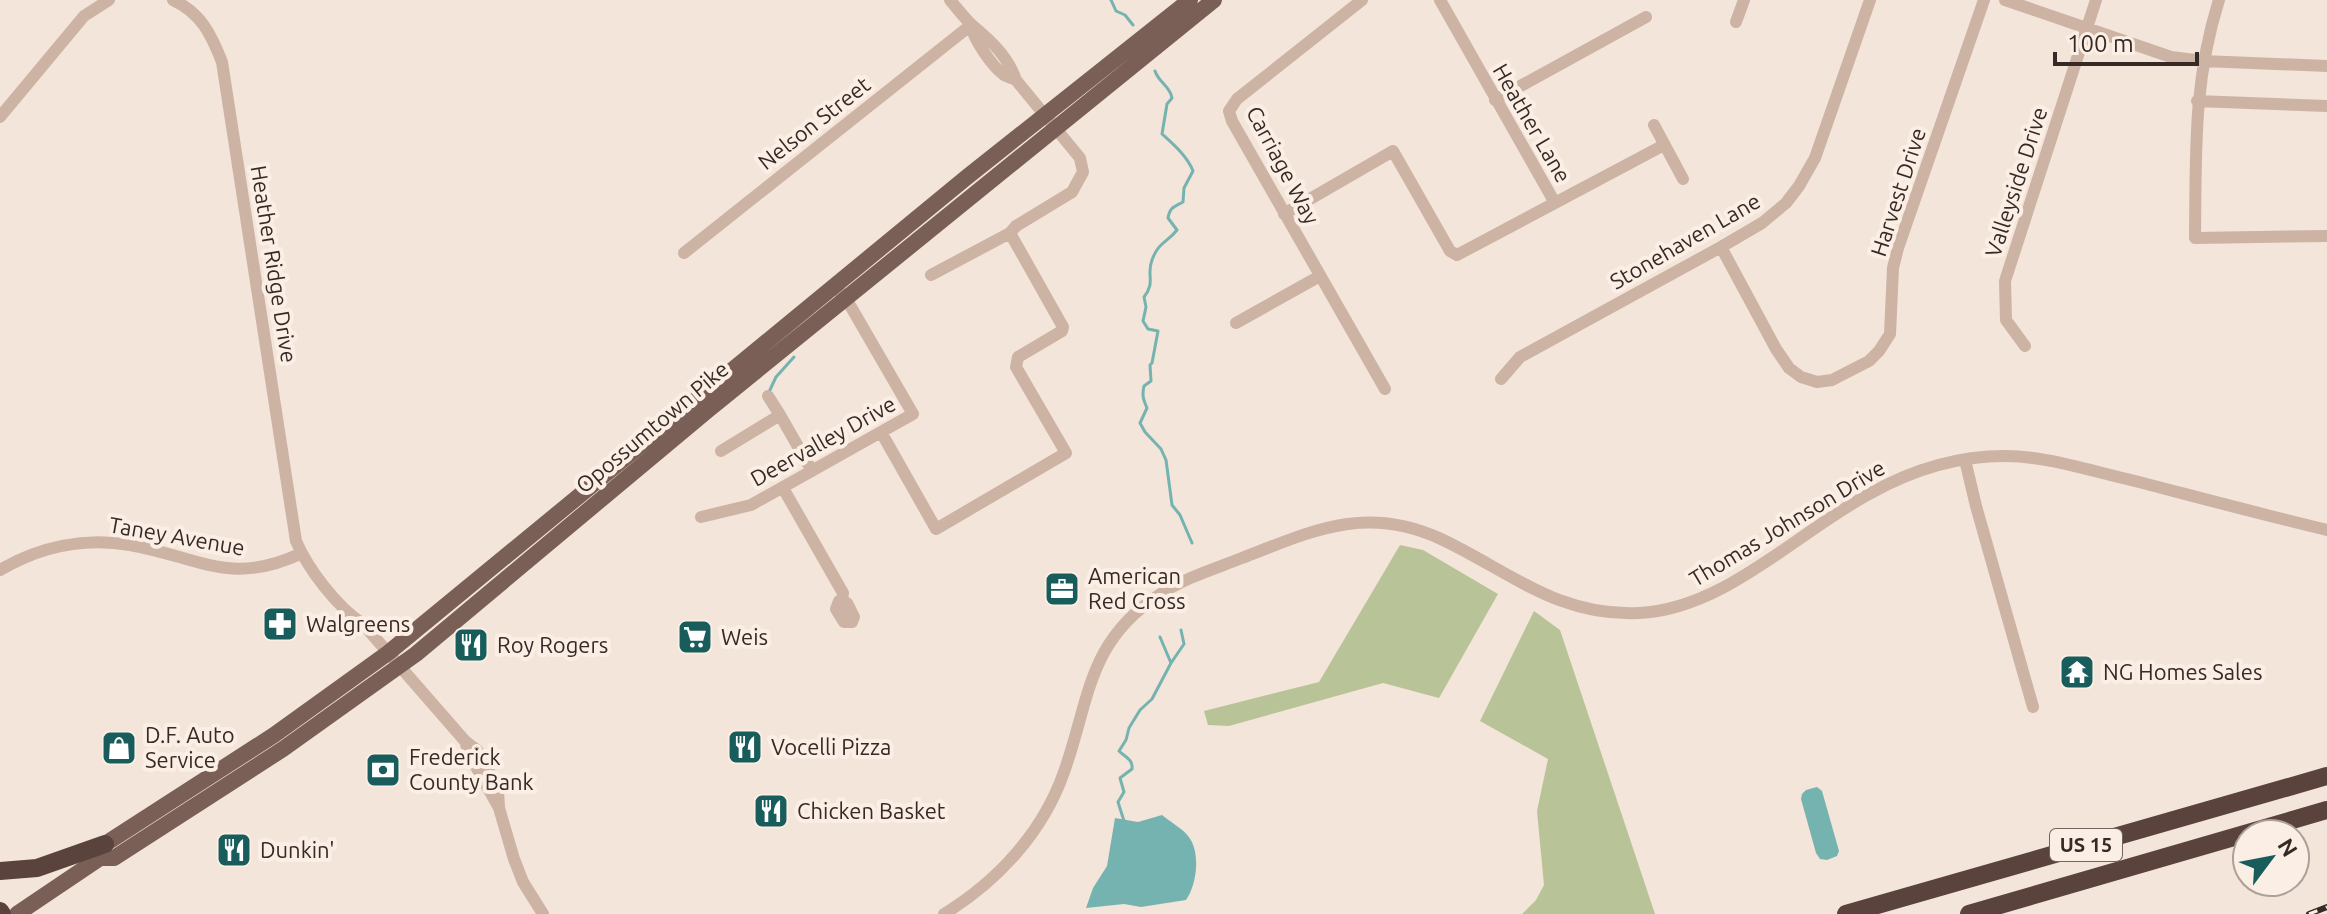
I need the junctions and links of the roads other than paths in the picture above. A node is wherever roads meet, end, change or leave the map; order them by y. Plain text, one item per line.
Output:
1 (109, 0) edge
2 (173, 0) edge
3 (950, 0) edge
4 (1190, 0) edge
5 (1214, 0) edge
6 (1362, 0) edge
7 (1440, 0) edge
8 (1744, 0) edge
9 (1870, 0) edge
10 (1984, 0) edge
11 (2005, 0) edge
12 (2096, 0) edge
13 (2219, 0) edge
14 (1646, 17) dead end
15 (1736, 22) dead end
16 (971, 25) junction
17 (2087, 27) junction
18 (2203, 61) junction
19 (2327, 66) edge
20 (1495, 100) junction
21 (2197, 101) junction
22 (2327, 106) edge
23 (0, 117) edge
24 (1051, 120) junction
25 (1654, 125) dead end
26 (1664, 145) junction
27 (1683, 179) dead end
28 (1555, 203) junction
29 (1284, 214) junction
30 (1010, 233) junction
31 (2327, 236) edge
32 (1721, 247) junction
33 (684, 253) dead end
34 (931, 275) dead end
35 (1320, 276) junction
36 (840, 292) junction
37 (1236, 323) dead end
38 (2025, 346) dead end
39 (1501, 379) dead end
40 (1385, 389) dead end
41 (768, 396) dead end
42 (780, 415) junction
43 (881, 432) junction
44 (721, 451) dead end
45 (1965, 460) junction
46 (812, 471) junction
47 (783, 488) junction
48 (701, 517) dead end
49 (2327, 530) edge
50 (302, 553) junction
51 (0, 570) edge
52 (842, 600) dead end
53 (393, 659) junction
54 (2033, 707) dead end
55 (2327, 776) edge
56 (2327, 810) edge
57 (103, 851) junction
58 (0, 871) edge
59 (17, 914) edge
60 (543, 914) edge
61 (944, 914) edge
62 (1846, 914) edge
63 (1969, 914) edge

1 - 23 street
2 - 50 street, Heather Ridge Drive
3 - 16 street
4 - 24 main road, Opossumtown Pike
5 - 24 main road, Opossumtown Pike
6 - 29 street, Carriage Way
7 - 20 street, Heather Lane
8 - 15 street
9 - 32 street, Stonehaven Lane
10 - 32 street, Harvest Drive
11 - 17 street
12 - 17 street, Valleyside Drive
13 - 18 street
14 - 20 street
16 - 24 street
16 - 33 street, Nelson Street
17 - 18 street
17 - 38 street, Valleyside Drive
18 - 19 street
18 - 21 street
20 - 28 street, Heather Lane
21 - 22 street
21 - 31 street
24 - 30 street
24 - 36 main road, Opossumtown Pike
25 - 26 street
26 - 27 street
26 - 28 street
28 - 29 street, Heather Lane
29 - 35 street, Carriage Way
30 - 34 street
30 - 43 street
32 - 39 street, Stonehaven Lane
35 - 37 street
35 - 40 street, Carriage Way
36 - 43 street, Deervalley Drive
36 - 53 main road, Opossumtown Pike
41 - 42 street
42 - 44 street
42 - 46 street
43 - 46 street, Deervalley Drive
45 - 49 street, Thomas Johnson Drive
45 - 54 street
45 - 61 street, Thomas Johnson Drive
46 - 47 street, Deervalley Drive
47 - 48 street, Deervalley Drive
47 - 52 street
50 - 51 street, Taney Avenue
50 - 53 street
53 - 57 main road, Opossumtown Pike
53 - 60 street
55 - 62 highway, US 15
56 - 63 highway, US 15
57 - 58 highway
57 - 59 main road, Opossumtown Pike

